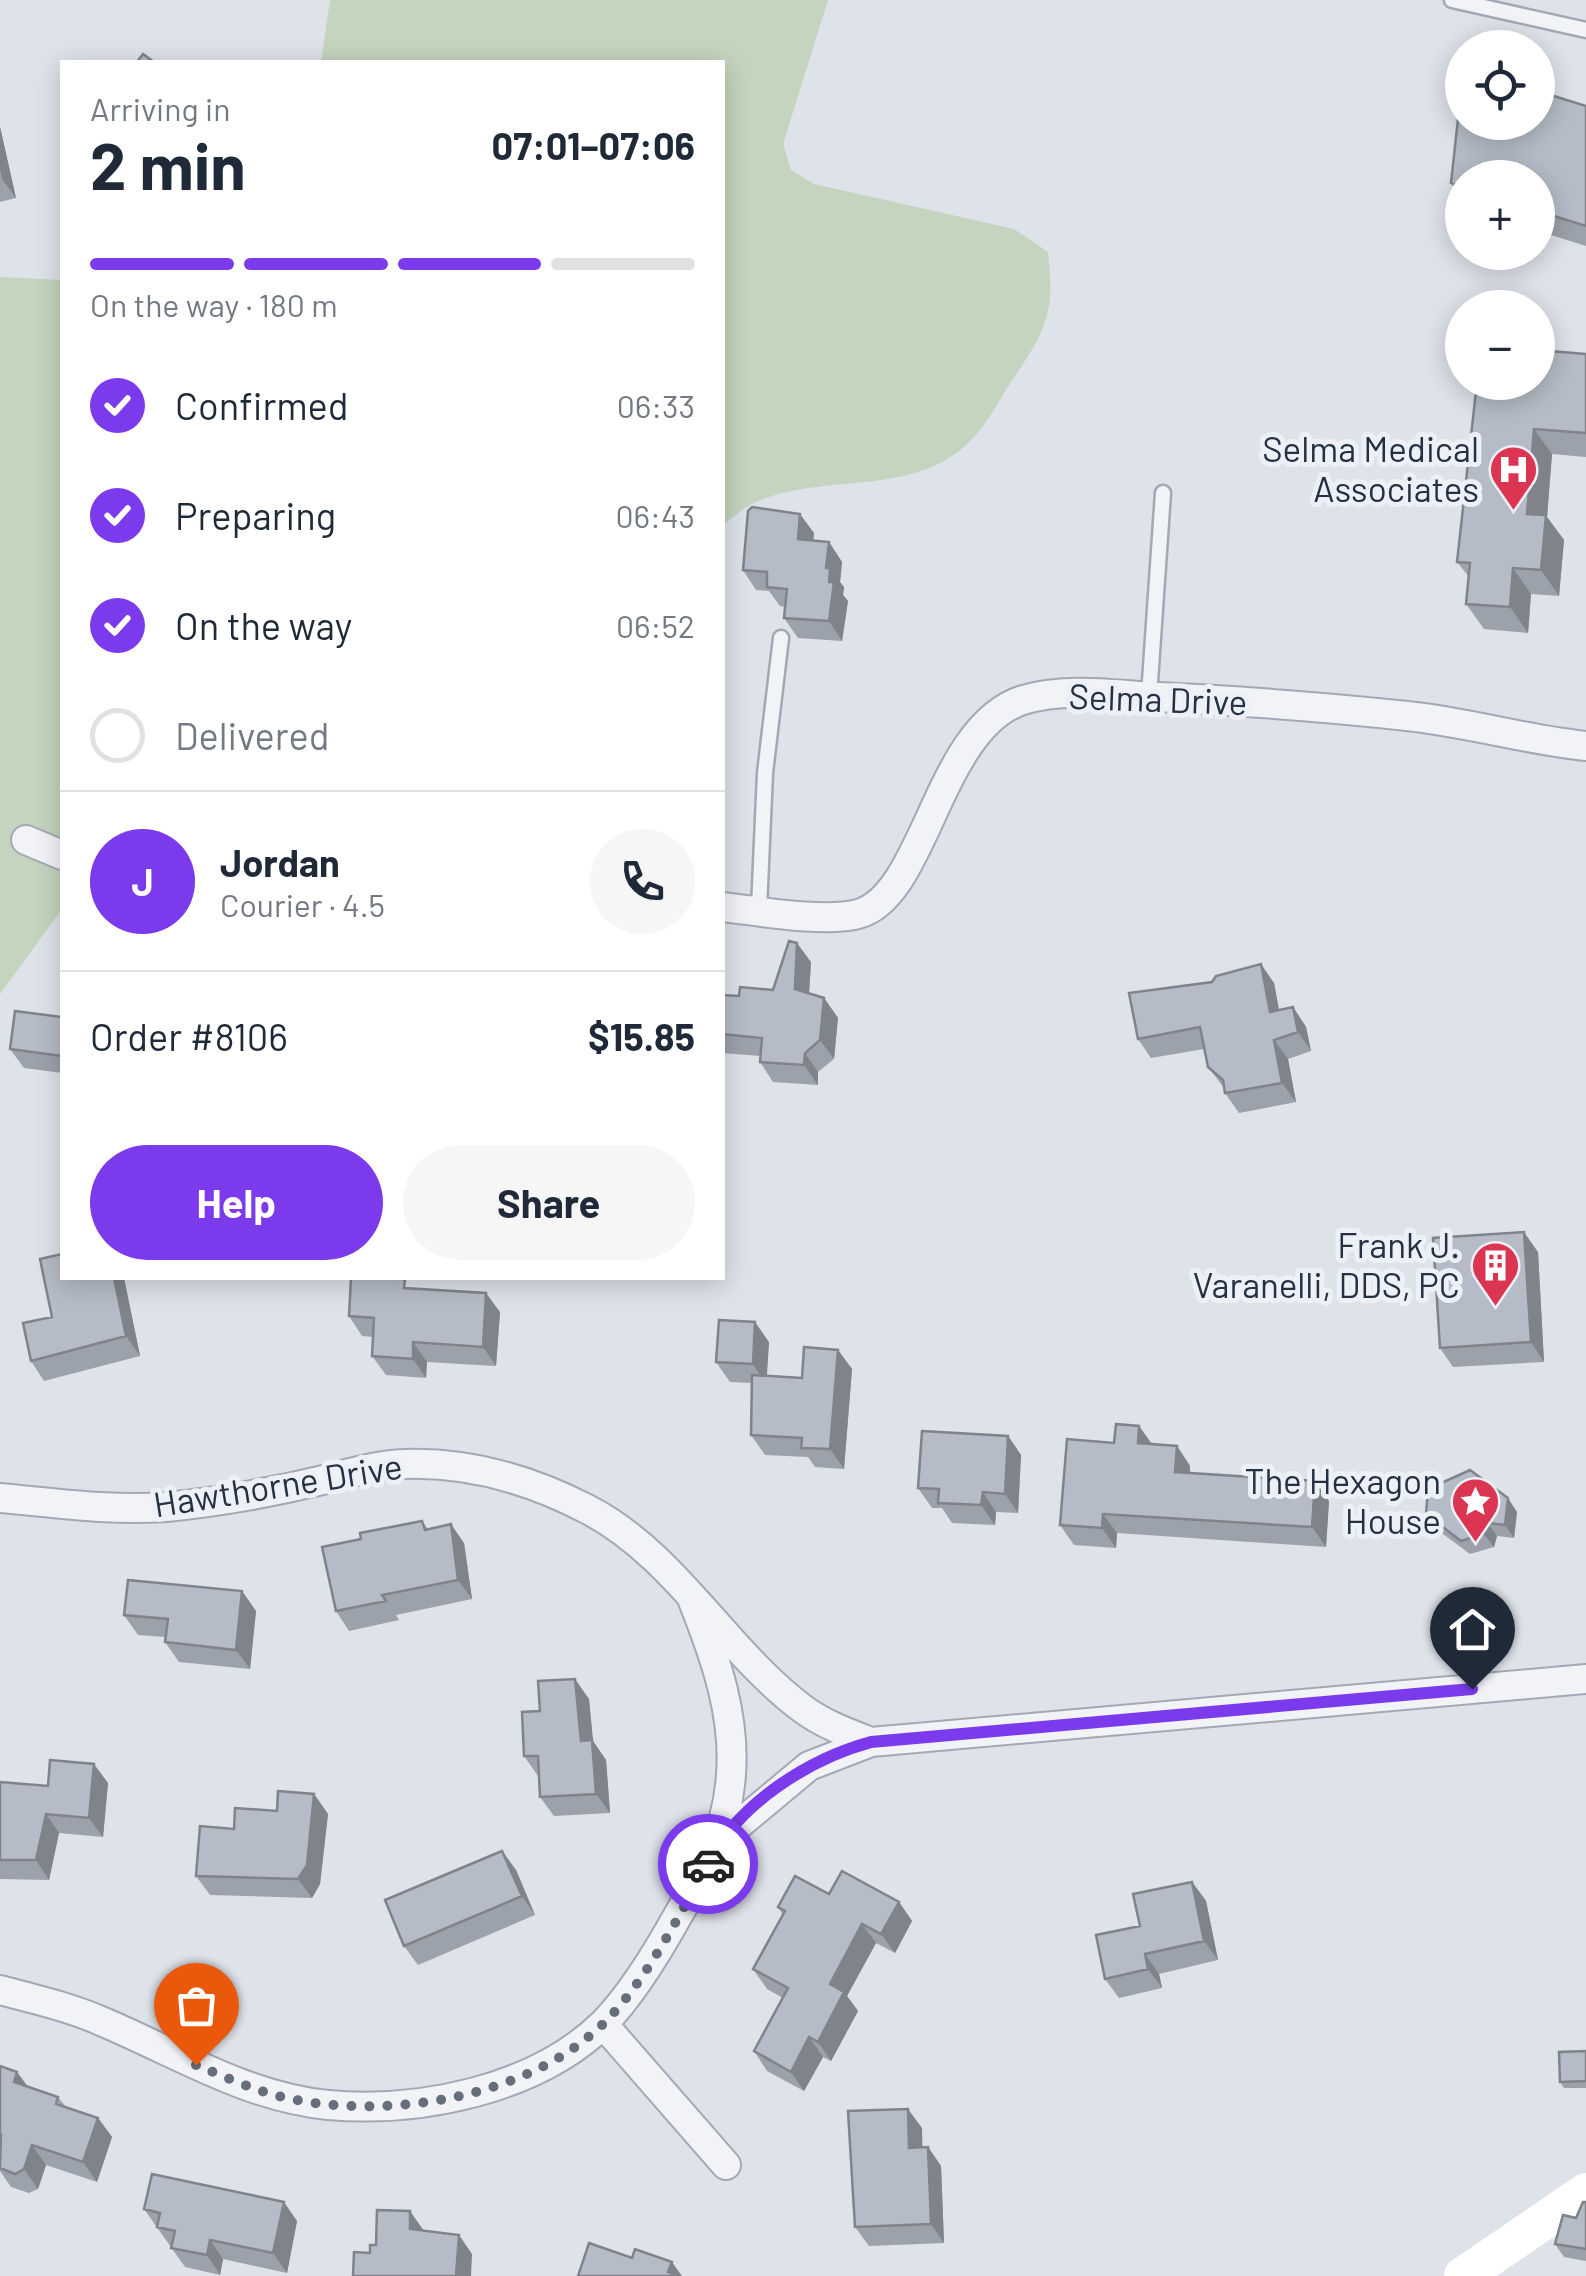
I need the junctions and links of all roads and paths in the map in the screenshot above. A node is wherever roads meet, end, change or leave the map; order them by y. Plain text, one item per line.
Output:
1 (1452, 0) edge
2 (1586, 30) edge
3 (1164, 493) dead end
4 (781, 638) edge
5 (1149, 696) junction
6 (1586, 746) edge
7 (26, 840) dead end
8 (60, 854) edge
9 (725, 907) edge
10 (759, 910) junction
11 (0, 1498) edge
12 (693, 1601) junction
13 (1586, 1679) edge
14 (871, 1742) junction
15 (719, 1841) junction
16 (0, 1990) edge
17 (602, 2024) junction
18 (726, 2165) dead end
19 (1586, 2192) edge
20 (1463, 2276) edge

1 - 2 lane
3 - 5 lane
4 - 10 lane
5 - 6 street, Selma Drive
5 - 10 street, Selma Drive
7 - 8 street
9 - 10 street, Selma Drive
11 - 12 street, Hawthorne Drive
12 - 14 street, Hawthorne Drive
12 - 15 street, Hawthorne Drive
13 - 14 street, Hawthorne Drive
14 - 15 street, Hawthorne Drive
15 - 17 street, Hawthorne Drive
16 - 17 street, Hawthorne Drive
17 - 18 street
19 - 20 street

